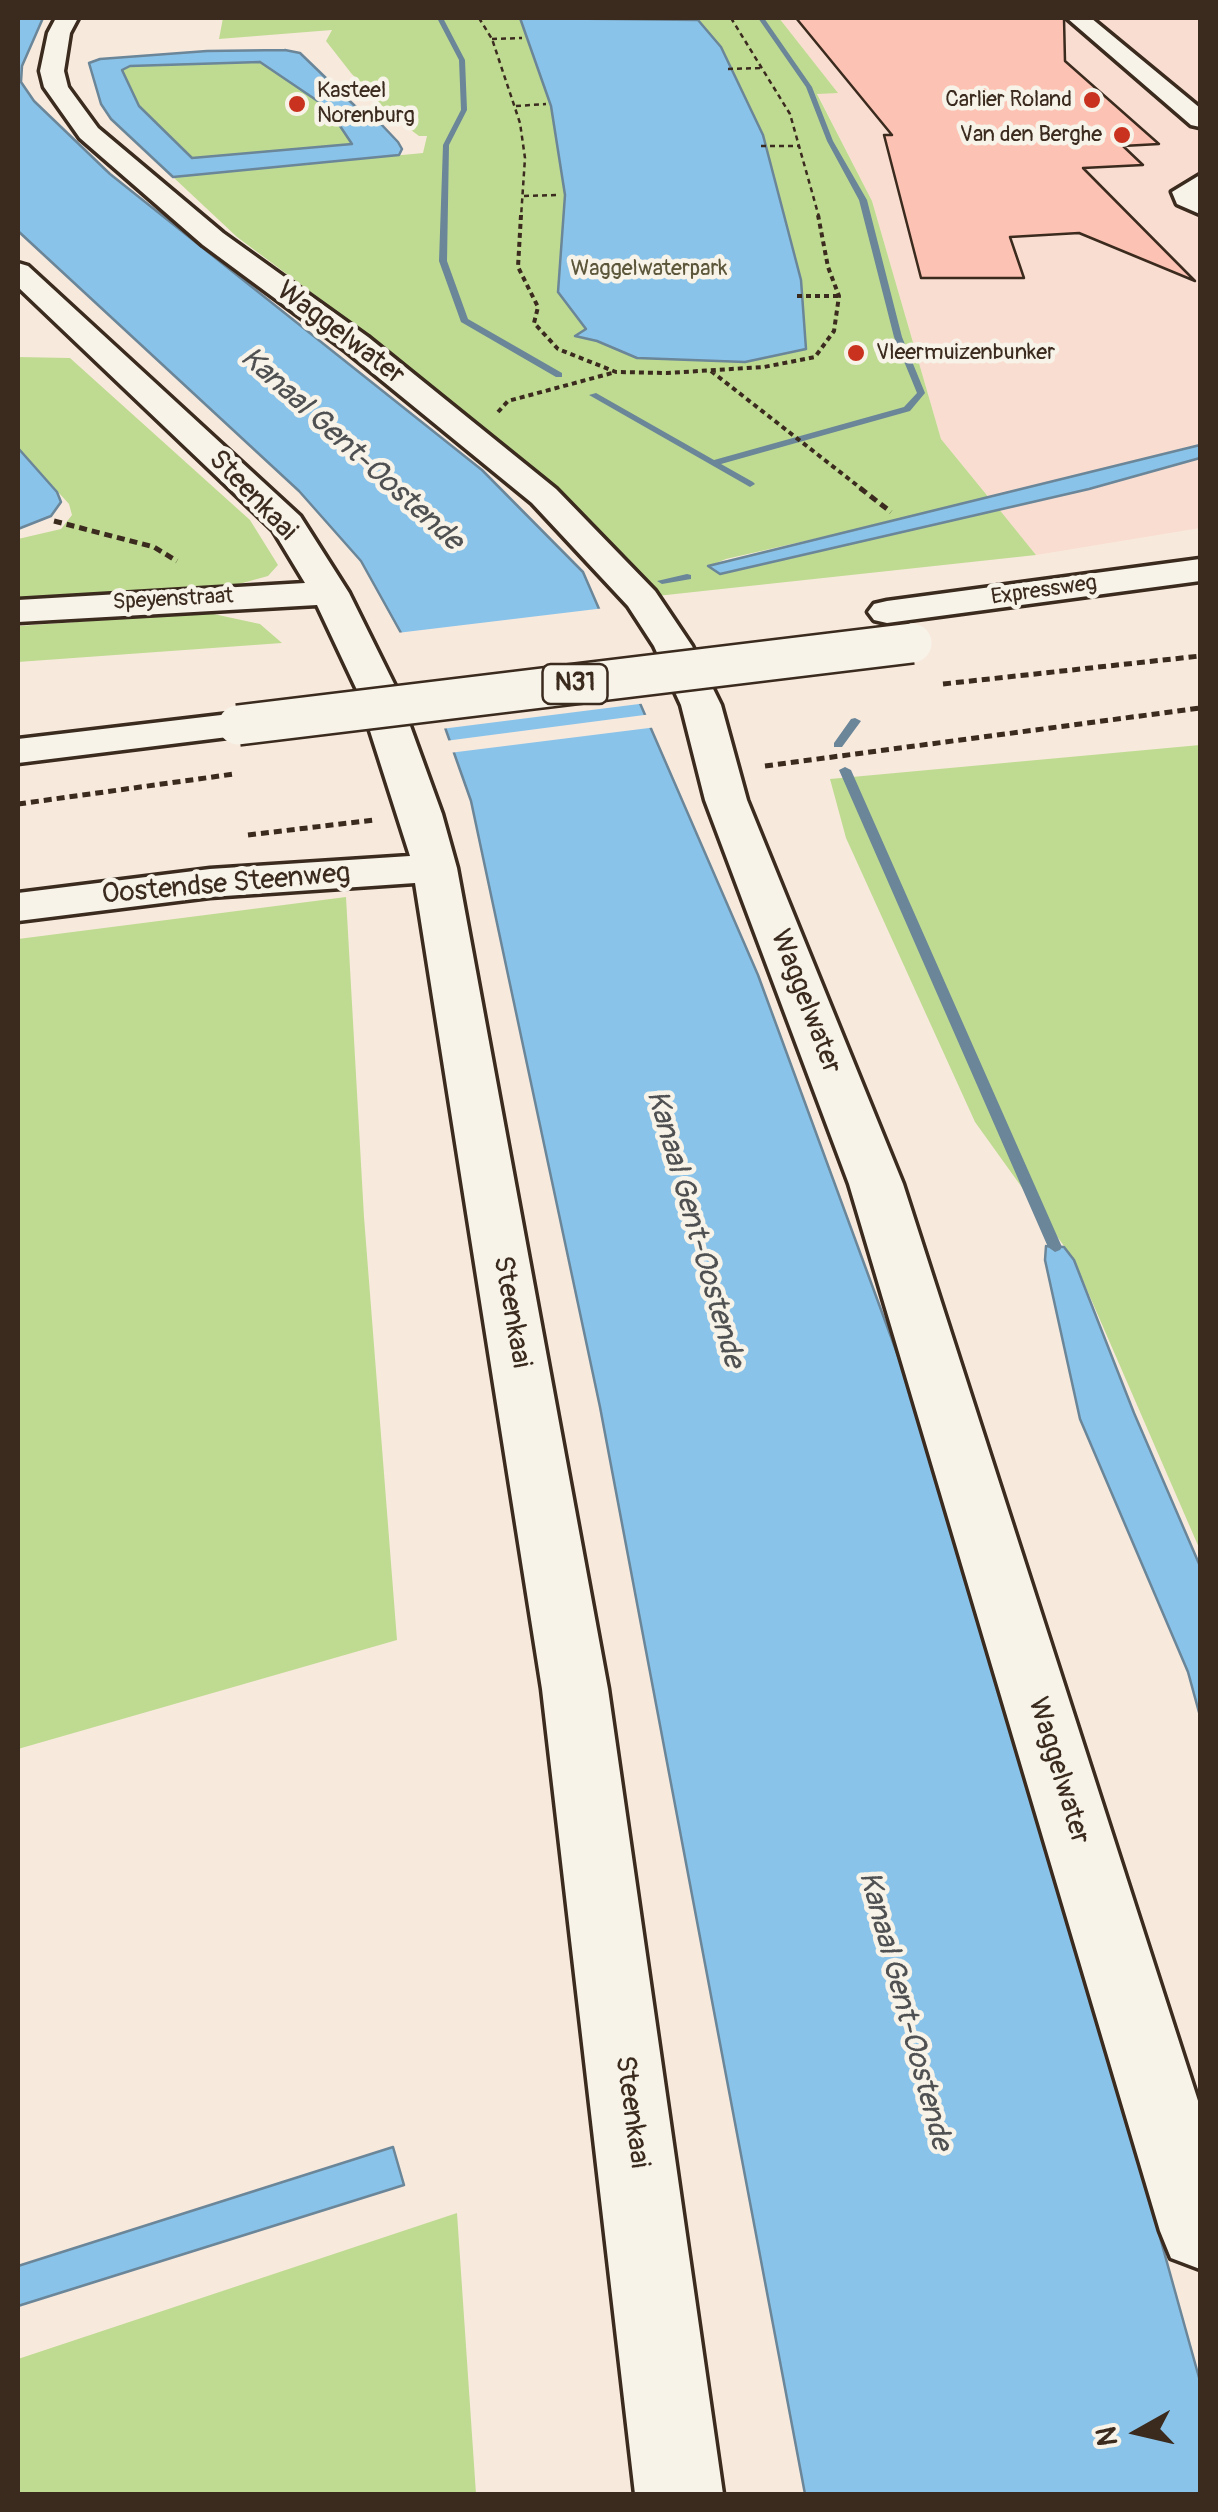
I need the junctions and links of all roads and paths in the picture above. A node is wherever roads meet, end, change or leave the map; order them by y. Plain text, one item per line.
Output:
1 (67, 18) edge
2 (479, 18) edge
3 (730, 18) edge
4 (1078, 18) edge
5 (522, 38) dead end
6 (492, 39) junction
7 (762, 68) junction
8 (728, 69) dead end
9 (546, 104) dead end
10 (516, 106) junction
11 (1200, 120) edge
12 (761, 146) dead end
13 (799, 146) junction
14 (1200, 183) edge
15 (524, 196) junction
16 (558, 196) dead end
17 (1200, 206) edge
18 (18, 272) edge
19 (797, 296) dead end
20 (839, 296) junction
21 (711, 371) junction
22 (616, 372) junction
23 (473, 438) junction
24 (891, 512) dead end
25 (54, 522) dead end
26 (1200, 570) edge
27 (330, 593) junction
28 (204, 598) junction
29 (1200, 605) edge
30 (18, 611) edge
31 (1200, 656) edge
32 (943, 684) dead end
33 (1200, 708) edge
34 (233, 709) junction
35 (18, 716) edge
36 (18, 751) edge
37 (719, 770) junction
38 (250, 772) dead end
39 (18, 804) edge
40 (434, 868) junction
41 (18, 907) edge
42 (1200, 2230) edge
43 (679, 2494) edge

1 - 23 main road, Waggelwater
2 - 6 path
3 - 7 path
4 - 11 main road
5 - 6 path
6 - 10 path
7 - 8 path
7 - 13 path
9 - 10 path
10 - 15 path
12 - 13 path
13 - 20 path
14 - 17 main road
15 - 16 path
15 - 22 path
18 - 27 main road, Steenkaai
19 - 20 path
20 - 21 path
21 - 22 path
21 - 24 path
22 - 23 path
23 - 37 main road, Waggelwater
25 - 28 path
26 - 34 main road, Expressweg / N31
27 - 28 main road, Speyenstraat
27 - 40 main road, Steenkaai
28 - 30 main road, Speyenstraat
29 - 34 main road, Expressweg / N31, bridge
31 - 32 path
33 - 37 path
34 - 35 main road, N31
34 - 36 main road, N31
37 - 42 main road, Waggelwater
38 - 39 path
40 - 41 main road, Oostendse Steenweg
40 - 43 main road, Steenkaai

